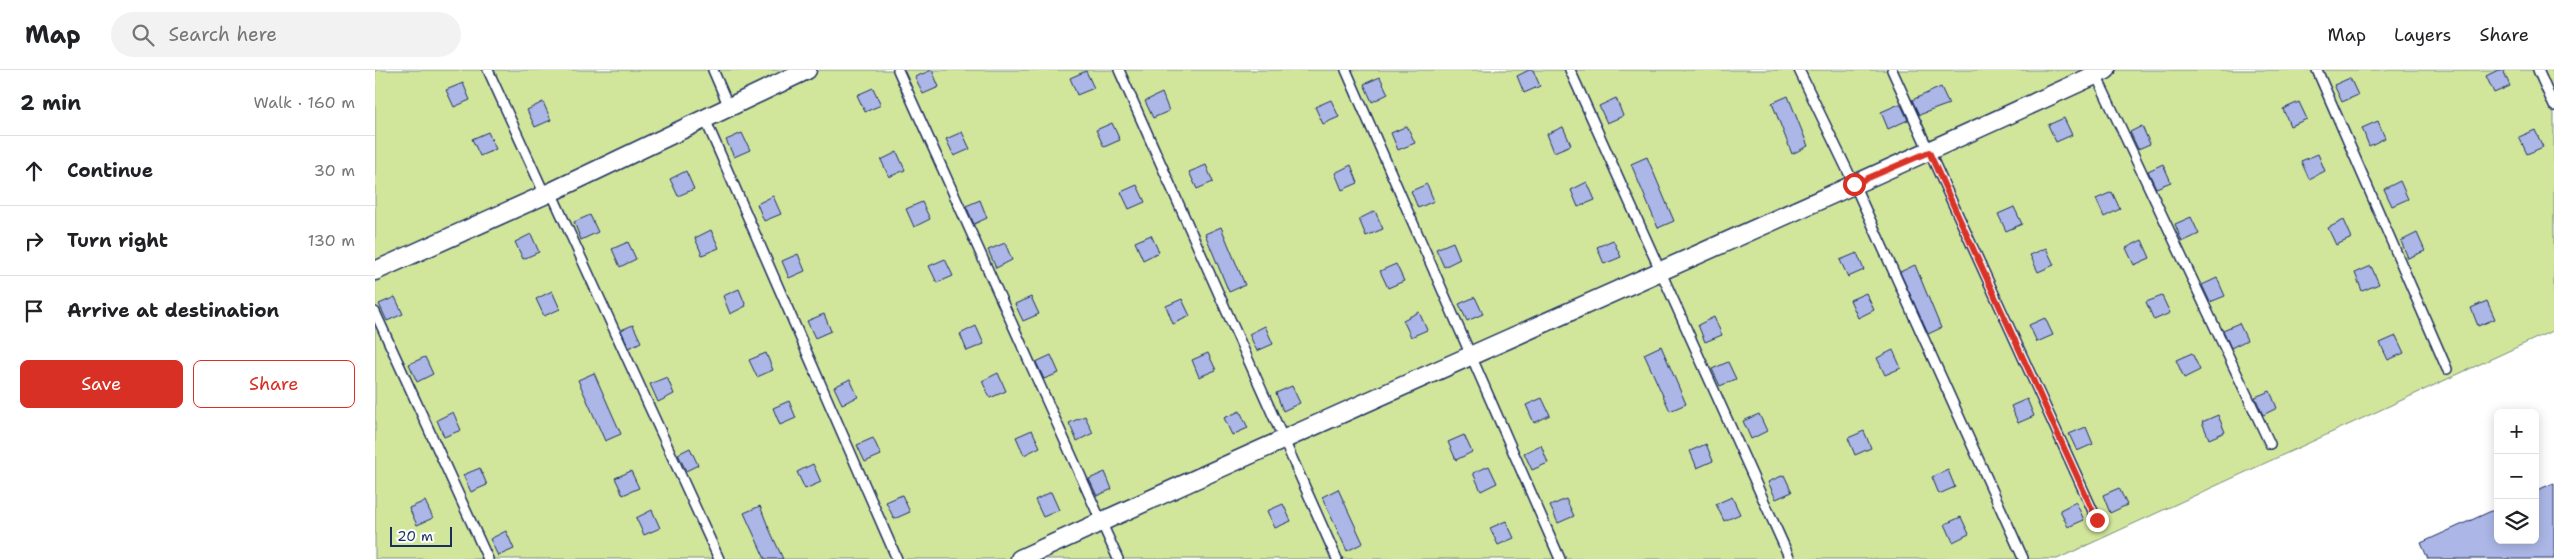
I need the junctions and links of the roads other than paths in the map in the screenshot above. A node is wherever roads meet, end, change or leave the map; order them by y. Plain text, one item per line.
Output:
1 (488, 70) edge
2 (713, 70) edge
3 (807, 70) edge
4 (899, 70) edge
5 (1119, 70) edge
6 (1346, 70) edge
7 (1570, 70) edge
8 (1799, 70) edge
9 (1892, 70) edge
10 (2317, 70) edge
11 (2538, 70) edge
12 (2099, 72) edge
13 (2554, 106) edge
14 (729, 107) junction
15 (705, 119) junction
16 (1929, 152) junction
17 (1854, 184) junction
18 (548, 194) junction
19 (375, 271) edge
20 (1662, 271) junction
21 (375, 312) edge
22 (1472, 357) junction
23 (2447, 369) dead end
24 (1283, 438) junction
25 (2269, 444) dead end
26 (2097, 520) dead end
27 (1101, 522) junction
28 (2023, 558) edge
29 (488, 559) edge
30 (719, 559) edge
31 (897, 559) edge
32 (1021, 559) edge
33 (1118, 559) edge
34 (1337, 559) edge
35 (1560, 559) edge
36 (1790, 559) edge

1 - 18 lane
2 - 14 lane
3 - 14 street
4 - 27 lane
5 - 24 lane
6 - 22 lane
7 - 20 lane
8 - 17 lane
9 - 16 lane
10 - 23 lane
11 - 13 lane
12 - 16 street
12 - 25 lane
14 - 15 street
15 - 18 street
15 - 31 lane
16 - 17 street
16 - 26 lane
17 - 20 street
17 - 28 lane
18 - 19 street
18 - 30 lane
20 - 22 street
20 - 36 lane
21 - 29 lane
22 - 24 street
22 - 35 lane
24 - 27 street
24 - 34 lane
27 - 32 street
27 - 33 lane

